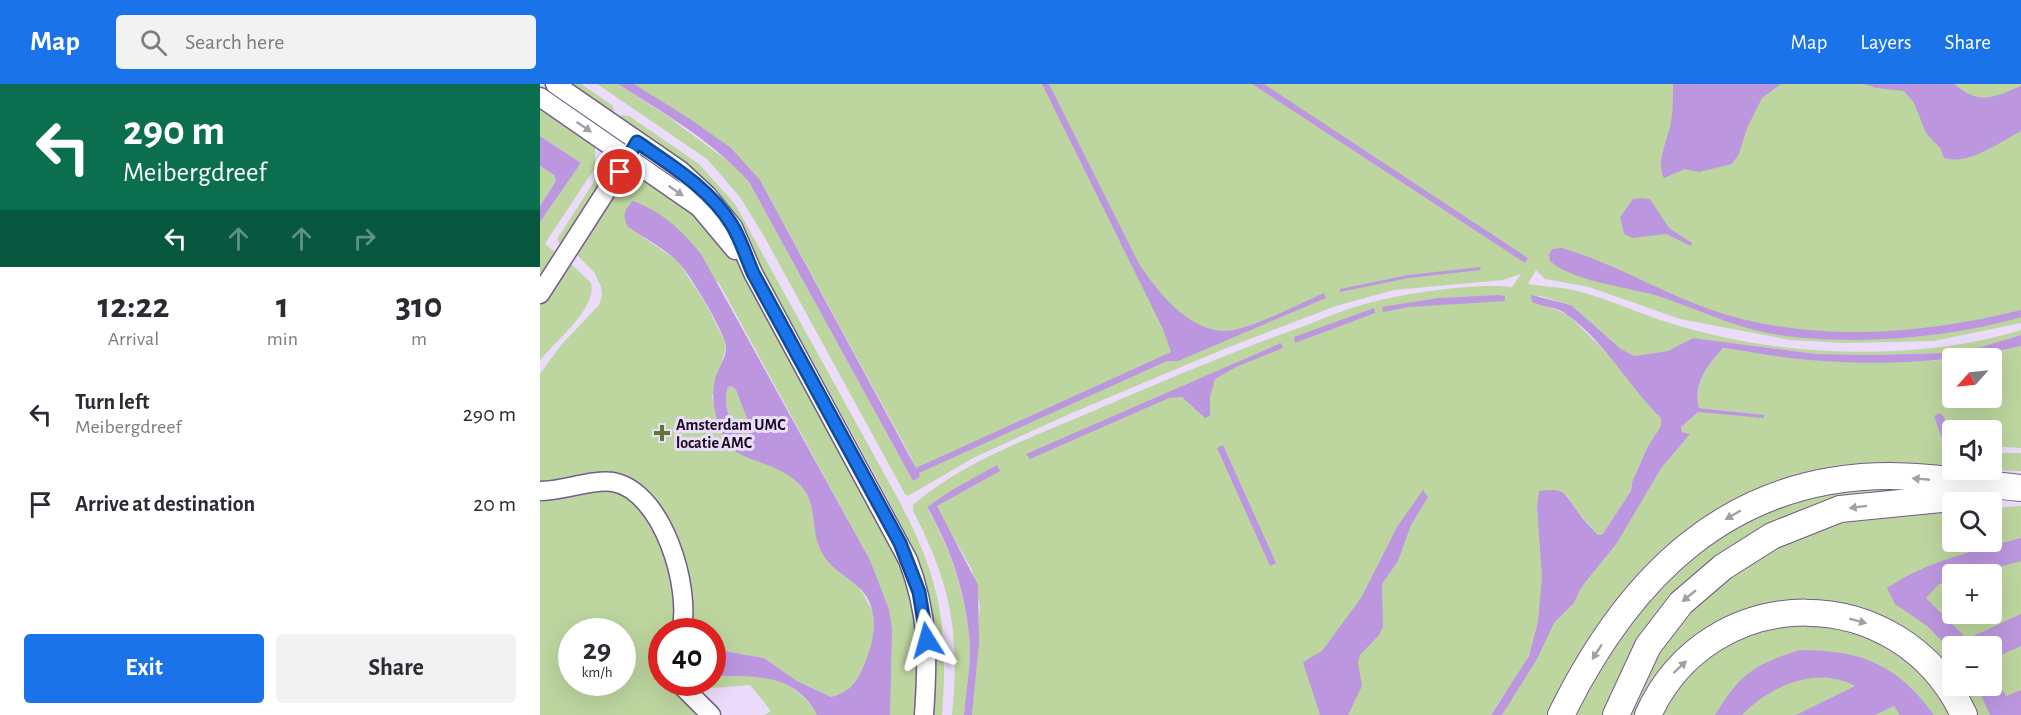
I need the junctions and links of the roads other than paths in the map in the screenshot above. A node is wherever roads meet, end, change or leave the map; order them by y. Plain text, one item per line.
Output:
1 (555, 84) edge
2 (540, 97) edge
3 (633, 150) junction
4 (540, 294) edge
5 (2021, 489) edge
6 (540, 491) edge
7 (683, 618) edge
8 (692, 696) edge
9 (711, 715) edge
10 (924, 715) edge
11 (1561, 715) edge
12 (1616, 715) edge
13 (1648, 715) edge
14 (1964, 715) edge

1 - 3 street
2 -> 3 street
3 - 4 street
3 - 10 street
5 -> 11 highway
5 -> 12 highway
6 - 7 street
8 - 9 street
13 -> 14 highway

